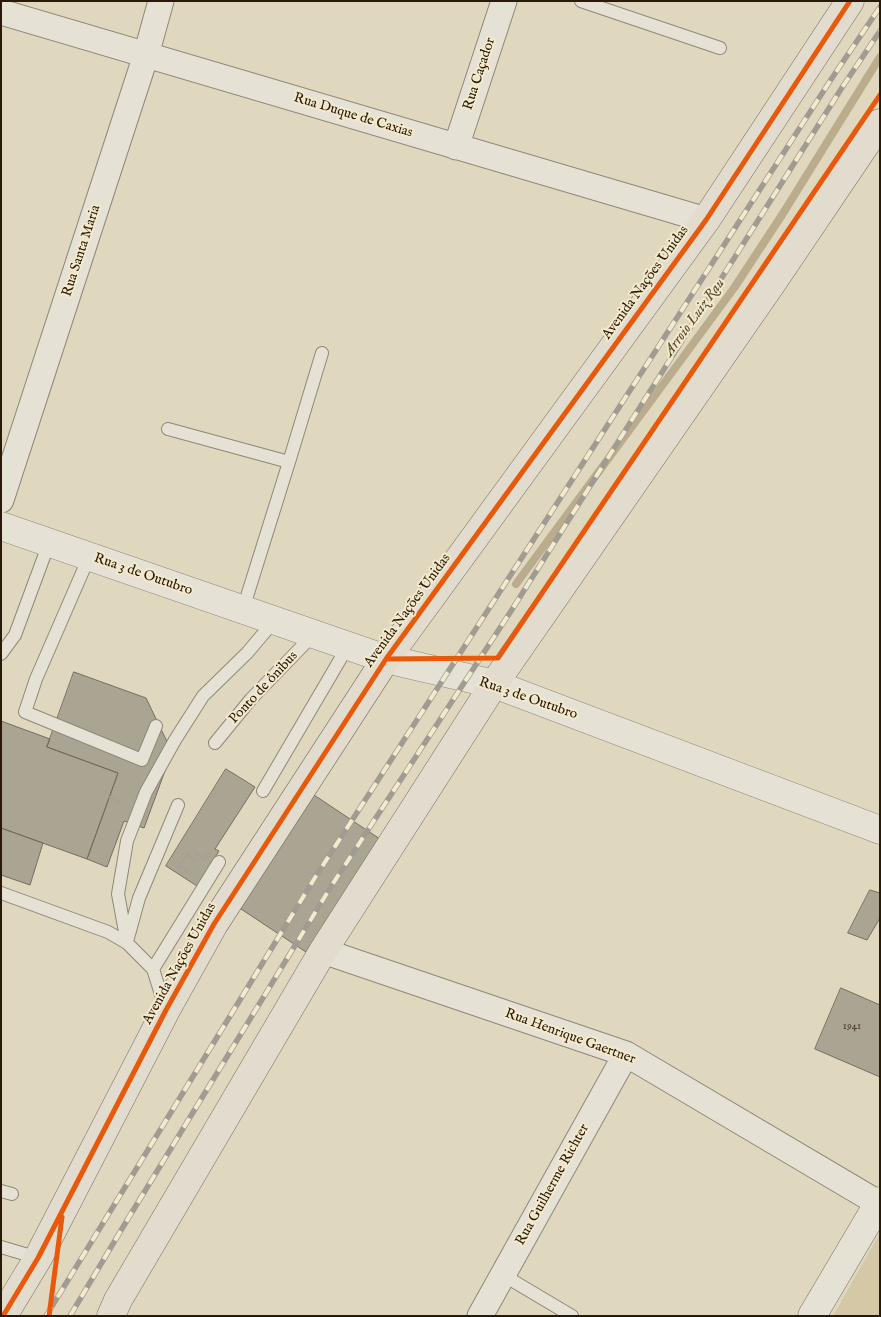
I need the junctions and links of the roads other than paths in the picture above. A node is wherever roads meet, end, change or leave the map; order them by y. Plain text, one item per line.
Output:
1 (161, 1) edge
2 (504, 1) edge
3 (581, 1) edge
4 (850, 1) edge
5 (1, 12) edge
6 (720, 48) dead end
7 (146, 55) junction
8 (880, 123) edge
9 (456, 147) junction
10 (706, 220) junction
11 (322, 353) dead end
12 (168, 429) dead end
13 (289, 462) junction
14 (1, 500) edge
15 (1, 526) edge
16 (49, 543) junction
17 (89, 557) junction
18 (243, 609) junction
19 (275, 620) junction
20 (314, 634) junction
21 (348, 646) junction
22 (1, 654) edge
23 (386, 659) junction
24 (494, 684) junction
25 (156, 726) dead end
26 (215, 743) dead end
27 (263, 791) dead end
28 (178, 805) dead end
29 (880, 830) edge
30 (219, 862) dead end
31 (1, 893) edge
32 (127, 943) junction
33 (323, 951) junction
34 (153, 969) junction
35 (166, 1010) junction
36 (626, 1054) junction
37 (879, 1202) edge
38 (1, 1247) edge
39 (38, 1258) junction
40 (503, 1275) junction
41 (3, 1316) edge
42 (111, 1316) edge
43 (480, 1316) edge
44 (572, 1316) edge
45 (812, 1316) edge

1 - 7 street, Rua Santa Maria
2 - 9 street, Rua Caçador
3 - 6 lane
4 - 10 main road, Avenida Nações Unidas
5 - 7 street, Rua Duque de Caxias
7 - 9 street, Rua Duque de Caxias
7 - 14 street, Rua Santa Maria
8 - 24 main road
9 - 10 street, Rua Duque de Caxias
10 - 23 main road, Avenida Nações Unidas
11 - 13 lane
12 - 13 lane
13 - 18 lane
15 - 16 street, Rua 3 de Outubro
16 - 17 street, Rua 3 de Outubro
16 - 22 lane
17 - 18 street, Rua 3 de Outubro
17 - 25 lane
18 - 19 street, Rua 3 de Outubro
19 - 20 street, Rua 3 de Outubro
19 - 32 lane
20 - 21 street, Rua 3 de Outubro
20 - 26 lane, Ponto de ônibus
21 - 23 street, Rua 3 de Outubro
21 - 27 lane
23 - 24 street, Rua 3 de Outubro
23 - 35 main road, Avenida Nações Unidas
24 - 29 street, Rua 3 de Outubro
24 - 33 main road
28 - 32 lane
30 - 34 lane
31 - 32 lane
32 - 34 lane
33 - 36 street, Rua Henrique Gaertner
33 - 42 main road
34 - 35 lane
35 - 39 main road, Avenida Nações Unidas
36 - 37 street, Rua Henrique Gaertner
36 - 40 street, Rua Guilherme Richter
37 - 45 street
38 - 39 lane
39 - 41 main road, Avenida Nações Unidas
40 - 43 street, Rua Guilherme Richter
40 - 44 lane

